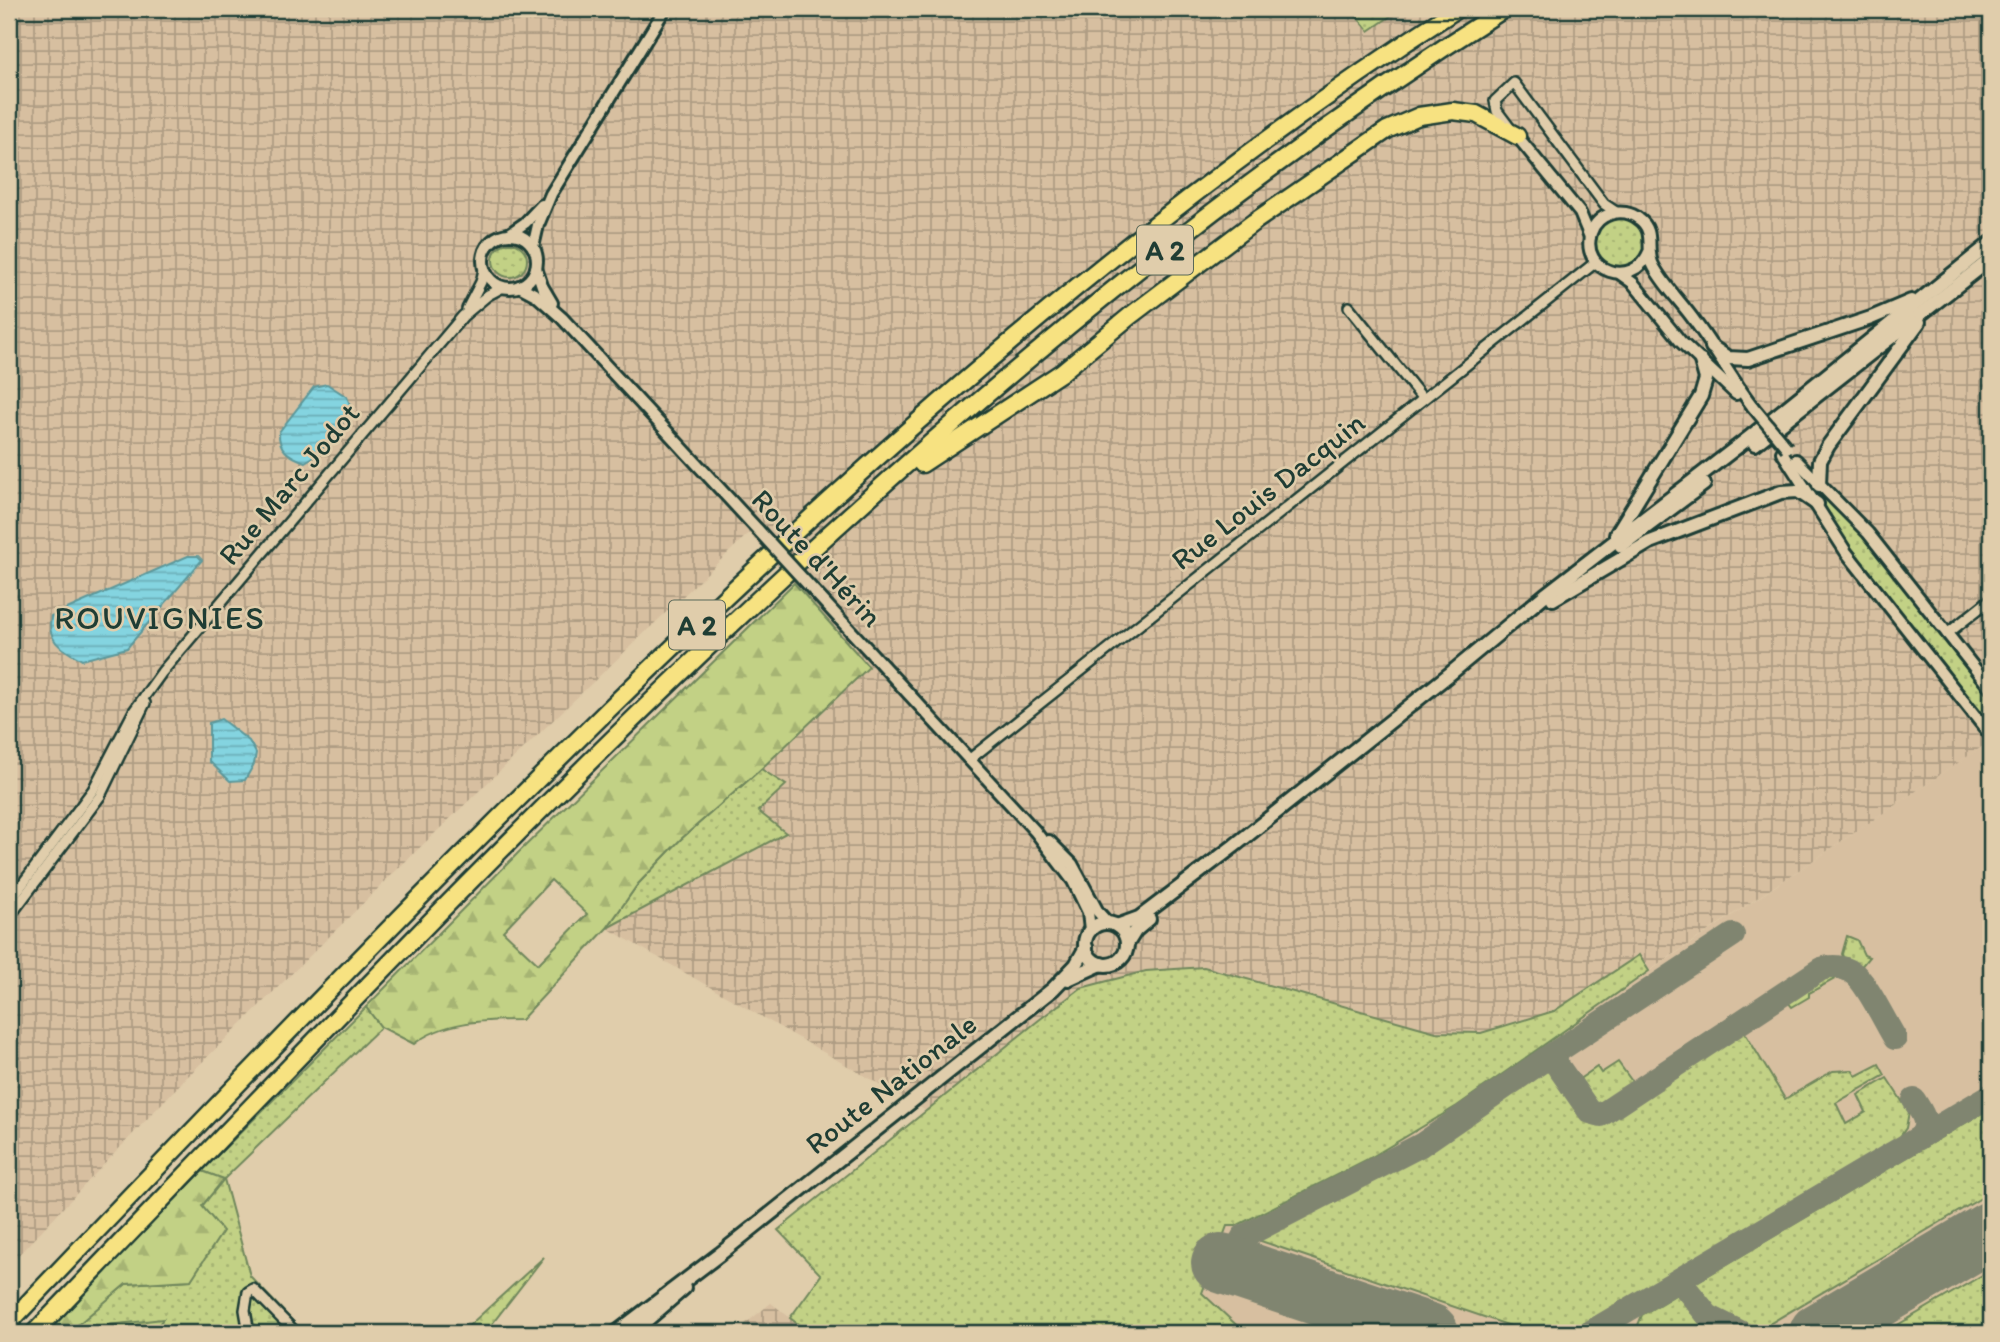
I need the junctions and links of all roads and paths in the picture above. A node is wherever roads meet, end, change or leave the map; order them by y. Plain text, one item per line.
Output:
1 (665, 9) edge
2 (1457, 9) edge
3 (1504, 9) edge
4 (1517, 136) junction
5 (551, 194) junction
6 (1616, 212) junction
7 (509, 234) junction
8 (1590, 237) junction
9 (1991, 243) edge
10 (533, 247) junction
11 (1649, 252) junction
12 (1991, 259) edge
13 (1596, 262) junction
14 (536, 268) junction
15 (484, 270) junction
16 (1619, 273) junction
17 (519, 286) junction
18 (503, 287) junction
19 (1937, 294) junction
20 (1349, 307) dead end
21 (463, 316) junction
22 (562, 318) junction
23 (1712, 347) junction
24 (1701, 361) junction
25 (1423, 399) junction
26 (1751, 409) junction
27 (1784, 450) junction
28 (1819, 485) junction
29 (1816, 504) junction
30 (846, 519) junction
31 (1608, 547) junction
32 (1553, 599) junction
33 (1991, 599) edge
34 (1948, 634) junction
35 (1451, 673) junction
36 (153, 685) junction
37 (1991, 689) edge
38 (1991, 736) edge
39 (970, 759) junction
40 (1035, 831) junction
41 (1234, 846) junction
42 (9, 902) edge
43 (9, 917) edge
44 (1113, 924) junction
45 (1090, 930) junction
46 (1127, 944) junction
47 (1086, 947) junction
48 (1101, 964) junction
49 (1053, 989) junction
50 (720, 1254) junction
51 (9, 1323) edge
52 (34, 1333) edge
53 (249, 1333) edge
54 (296, 1333) edge
55 (616, 1333) edge
56 (632, 1333) edge

1 - 5 street
2 - 51 highway, A 2
3 - 30 highway, A 2
4 - 6 street
4 - 8 street
4 - 30 highway
5 - 7 street
5 - 10 street
6 - 8 street
6 - 11 street
7 - 10 street
7 - 15 street
8 - 13 street
9 - 19 main road
10 - 14 street
11 - 16 street
11 - 23 street
12 - 19 main road
13 - 16 street
13 - 25 street, Rue Louis Dacquin
14 - 17 street
14 - 22 street, Route d'Hérin
15 - 18 street
15 - 21 street, Rue Marc Jodot
16 - 24 street
17 - 18 street
17 - 22 street, Route d'Hérin
18 - 21 street, Rue Marc Jodot
19 - 23 main road
19 - 28 main road
19 - 31 main road
19 - 32 main road
20 - 25 street
21 - 36 street, Rue Marc Jodot
22 - 39 street, Route d'Hérin, bridge
23 - 26 street
24 - 26 street
24 - 31 main road
25 - 39 street, Rue Louis Dacquin
26 - 27 street, bridge
27 - 28 street
27 - 29 street
28 - 34 street
29 - 32 main road
29 - 38 street
30 - 52 highway, A 2
31 - 35 main road
32 - 35 main road
33 - 34 street
34 - 37 street
35 - 41 main road
36 - 42 street, Rue Marc Jodot
36 - 43 street, Rue Marc Jodot
39 - 40 street, Route d'Hérin
40 - 44 street, Route d'Hérin
40 - 45 street, Route d'Hérin
41 - 44 main road
41 - 46 main road
44 - 45 main road
44 - 46 main road
45 - 47 main road
46 - 48 main road
47 - 48 main road
47 - 49 main road, Route Nationale
48 - 49 main road
49 - 50 main road, Route Nationale
50 - 55 main road, Route Nationale
50 - 56 main road, Route Nationale
53 - 54 street

